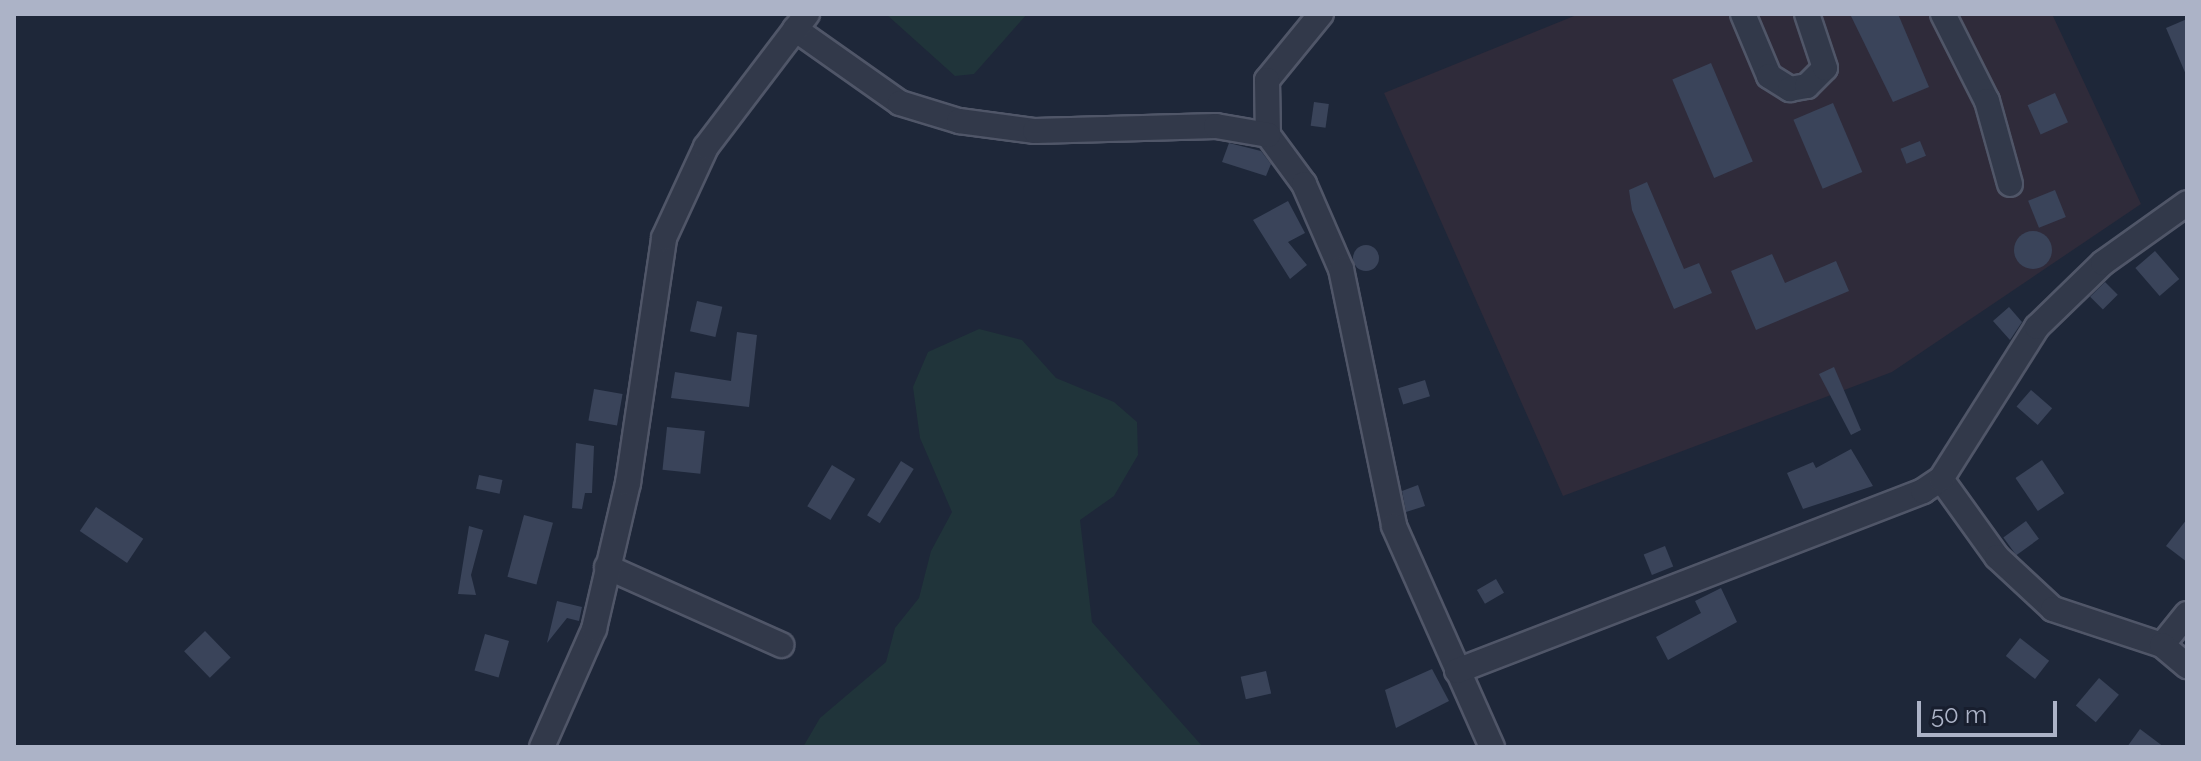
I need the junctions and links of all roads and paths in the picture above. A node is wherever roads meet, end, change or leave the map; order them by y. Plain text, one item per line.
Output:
1 (1321, 14) edge
2 (1743, 14) edge
3 (1807, 14) edge
4 (1934, 14) edge
5 (801, 21) edge
6 (1946, 24) edge
7 (1268, 135) junction
8 (2010, 184) dead end
9 (2187, 203) edge
10 (1941, 479) junction
11 (607, 567) junction
12 (2187, 614) edge
13 (781, 645) dead end
14 (2162, 645) junction
15 (2187, 666) edge
16 (1457, 671) junction
17 (542, 747) edge
18 (1492, 747) edge

1 - 7 street
2 - 3 street
4 - 6 street
5 - 7 street
5 - 11 street
6 - 8 street
7 - 16 street
9 - 10 street
10 - 14 street
10 - 16 street
11 - 13 street
11 - 17 street
12 - 14 street
14 - 15 street
16 - 18 street

